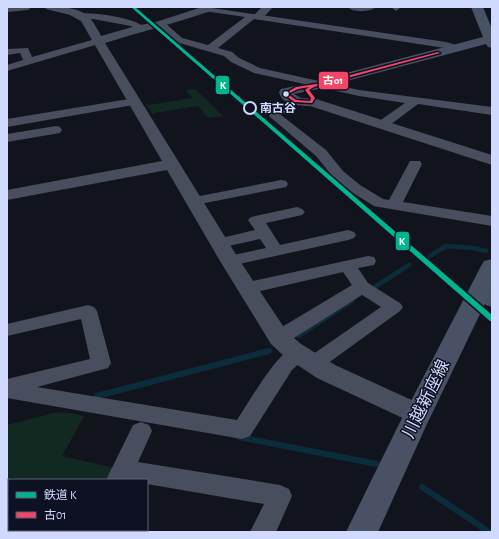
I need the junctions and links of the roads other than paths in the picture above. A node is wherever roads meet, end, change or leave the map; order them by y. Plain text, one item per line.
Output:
1 (28, 7) edge
2 (50, 7) edge
3 (268, 7) edge
4 (352, 7) edge
5 (372, 7) edge
6 (477, 7) edge
7 (7, 9) edge
8 (207, 9) joint
9 (80, 16) junction
10 (255, 16) junction
11 (161, 24) junction
12 (140, 28) junction
13 (99, 40) junction
14 (491, 41) edge
15 (456, 48) junction
16 (210, 49) junction
17 (7, 52) edge
18 (232, 58) junction
19 (218, 61) dead end
20 (29, 62) junction
21 (7, 68) edge
22 (312, 91) junction
23 (291, 97) joint
24 (135, 102) junction
25 (414, 102) junction
26 (492, 111) edge
27 (50, 113) junction
28 (7, 123) edge
29 (382, 125) junction
30 (7, 138) edge
31 (492, 160) edge
32 (172, 164) junction
33 (415, 164) dead end
34 (281, 184) dead end
35 (7, 195) edge
36 (195, 201) junction
37 (394, 205) junction
38 (297, 212) dead end
39 (492, 221) edge
40 (264, 233) junction
41 (348, 235) dead end
42 (219, 243) junction
43 (276, 251) junction
44 (230, 261) junction
45 (368, 261) dead end
46 (347, 265) junction
47 (492, 266) edge
48 (362, 287) junction
49 (248, 288) junction
50 (486, 296) edge
51 (7, 330) edge
52 (279, 338) junction
53 (305, 359) junction
54 (7, 388) edge
55 (418, 414) junction
56 (141, 431) dead end
57 (121, 475) edge
58 (263, 532) edge
59 (362, 532) edge

1 - 7 street
2 - 9 street
3 - 10 street
4 - 5 street
6 - 14 main road
8 - 10 street
8 - 11 street
9 - 12 street
9 - 13 street
10 - 15 street
10 - 16 street
11 - 12 street
11 - 16 street
12 - 13 street
13 - 20 street
13 - 24 street
14 - 15 main road
15 - 22 main road
16 - 18 street
17 - 20 street
18 - 19 street
18 - 22 street
20 - 21 street
22 - 23 street
22 - 25 street
22 - 29 street
23 - 37 street
24 - 27 street
24 - 32 street
25 - 26 street
25 - 29 street
27 - 28 street
27 - 30 street
29 - 31 street
32 - 35 street
32 - 36 street
33 - 37 street
34 - 36 street
36 - 42 street
37 - 39 street
38 - 40 street
40 - 42 street
40 - 43 street
41 - 43 street
42 - 44 street
43 - 44 street
44 - 49 street
45 - 46 street
46 - 48 street
46 - 49 street
47 - 50 main road, 川越新座線
48 - 52 street
48 - 53 street
49 - 52 street
50 - 55 main road, 川越新座線
51 - 54 street
52 - 53 street
53 - 54 street
53 - 55 street
55 - 59 main road, 川越新座線
56 - 57 street
57 - 58 street

